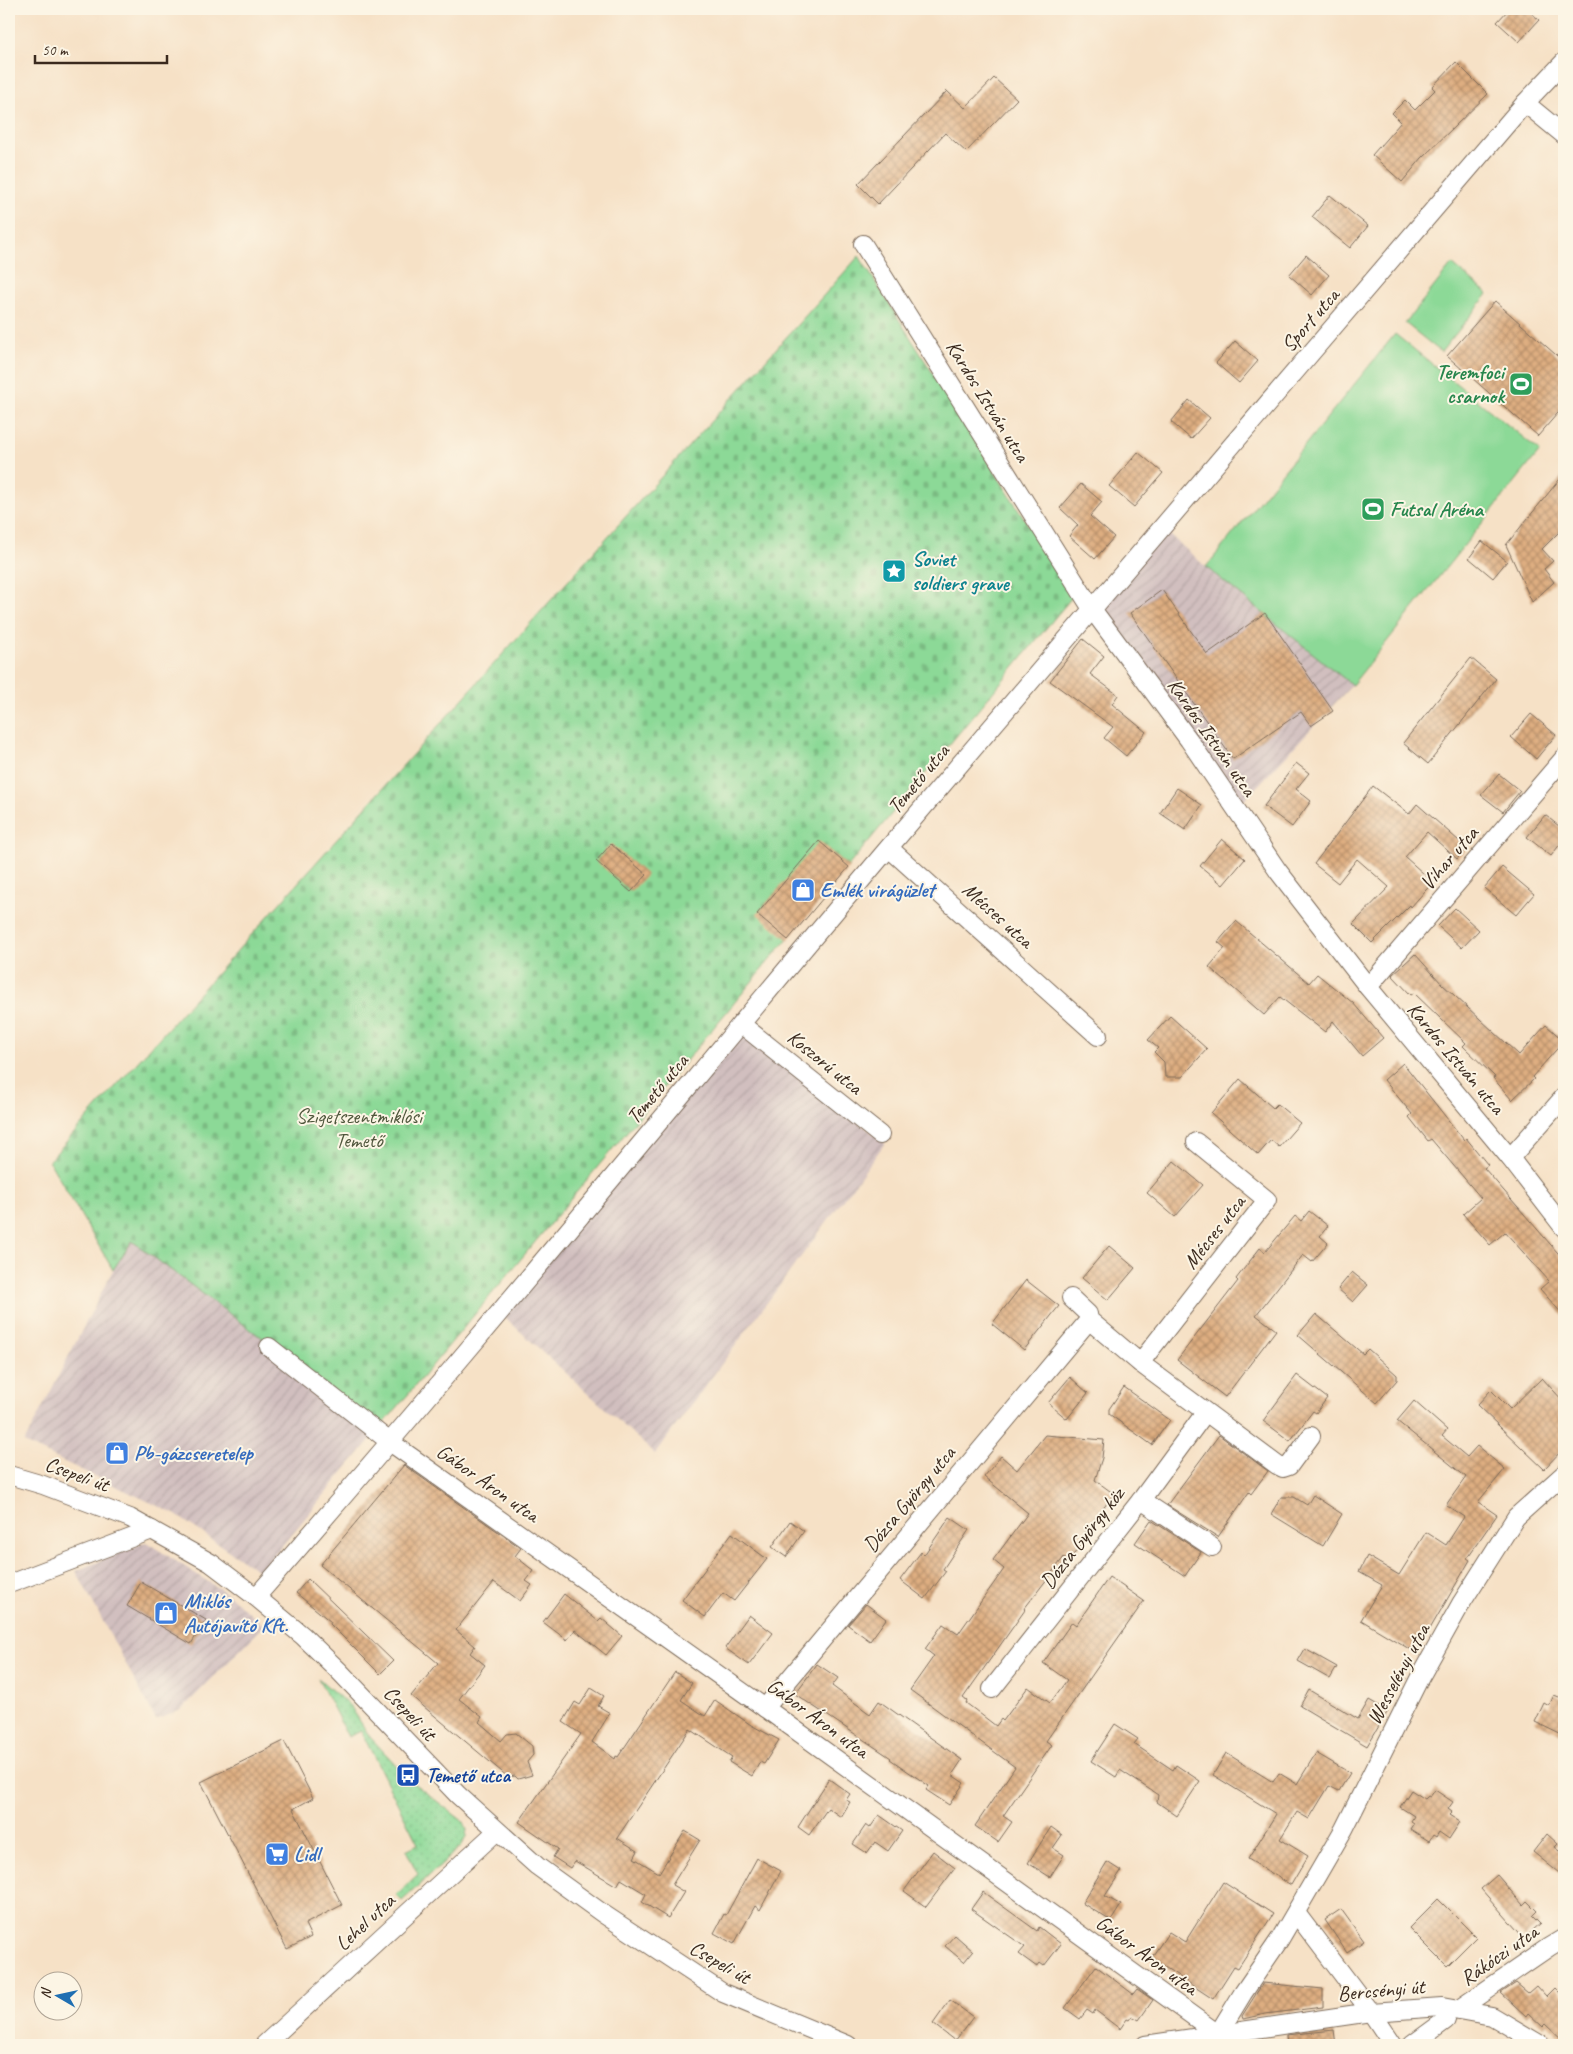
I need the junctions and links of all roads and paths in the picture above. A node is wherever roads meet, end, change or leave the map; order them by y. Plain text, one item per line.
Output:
1 (1564, 62) edge
2 (1525, 103) junction
3 (1564, 136) edge
4 (863, 244) dead end
5 (1092, 609) junction
6 (1564, 758) edge
7 (889, 848) junction
8 (1368, 987) junction
9 (741, 1024) junction
10 (1098, 1036) dead end
11 (1564, 1097) edge
12 (880, 1135) dead end
13 (1196, 1142) dead end
14 (1510, 1158) junction
15 (1564, 1228) edge
16 (1071, 1298) dead end
17 (1089, 1320) junction
18 (269, 1347) dead end
19 (1140, 1363) junction
20 (1205, 1413) junction
21 (1311, 1436) dead end
22 (390, 1442) junction
23 (1564, 1474) edge
24 (9, 1475) edge
25 (1141, 1500) junction
26 (152, 1530) junction
27 (1212, 1547) dead end
28 (9, 1584) edge
29 (256, 1597) junction
30 (992, 1689) dead end
31 (765, 1708) junction
32 (497, 1831) junction
33 (1296, 1913) junction
34 (1564, 1938) edge
35 (1371, 2012) junction
36 (1452, 2014) junction
37 (1218, 2034) junction
38 (264, 2045) edge
39 (848, 2045) edge
40 (1145, 2045) edge
41 (1393, 2045) edge
42 (1412, 2045) edge
43 (1542, 2045) edge

1 - 2 street, Sport utca
2 - 3 street
2 - 5 street, Sport utca
4 - 5 street, Kardos István utca
5 - 7 street, Temető utca
5 - 8 street, Kardos István utca
6 - 8 street, Vihar utca
7 - 9 street, Temető utca
7 - 10 street, Mécses utca
8 - 14 street, Kardos István utca
9 - 12 street, Koszorú utca
9 - 22 street, Temető utca
11 - 14 street
13 - 19 street, Mécses utca
14 - 15 street, Kardos István utca
16 - 17 street
17 - 19 street
17 - 31 street, Dózsa György utca
18 - 22 street, Gábor Áron utca
19 - 20 street
20 - 21 street
20 - 25 street, Dózsa György köz
22 - 29 street, Temető utca
22 - 31 street, Gábor Áron utca
23 - 33 street, Wesselényi utca
24 - 26 street, Csepeli út
25 - 27 street
25 - 30 street, Dózsa György köz
26 - 28 street
26 - 29 street, Csepeli út
29 - 32 street, Csepeli út
31 - 37 street, Gábor Áron utca
32 - 38 street, Lehel utca
32 - 39 street, Csepeli út
33 - 35 street
33 - 37 street, Wesselényi utca
34 - 36 street, Rákóczi utca
35 - 36 street, Bercsényi út
35 - 37 street, Bercsényi út
35 - 41 street
36 - 42 street, Rákóczi utca
36 - 43 street, Bercsényi út
37 - 40 street

